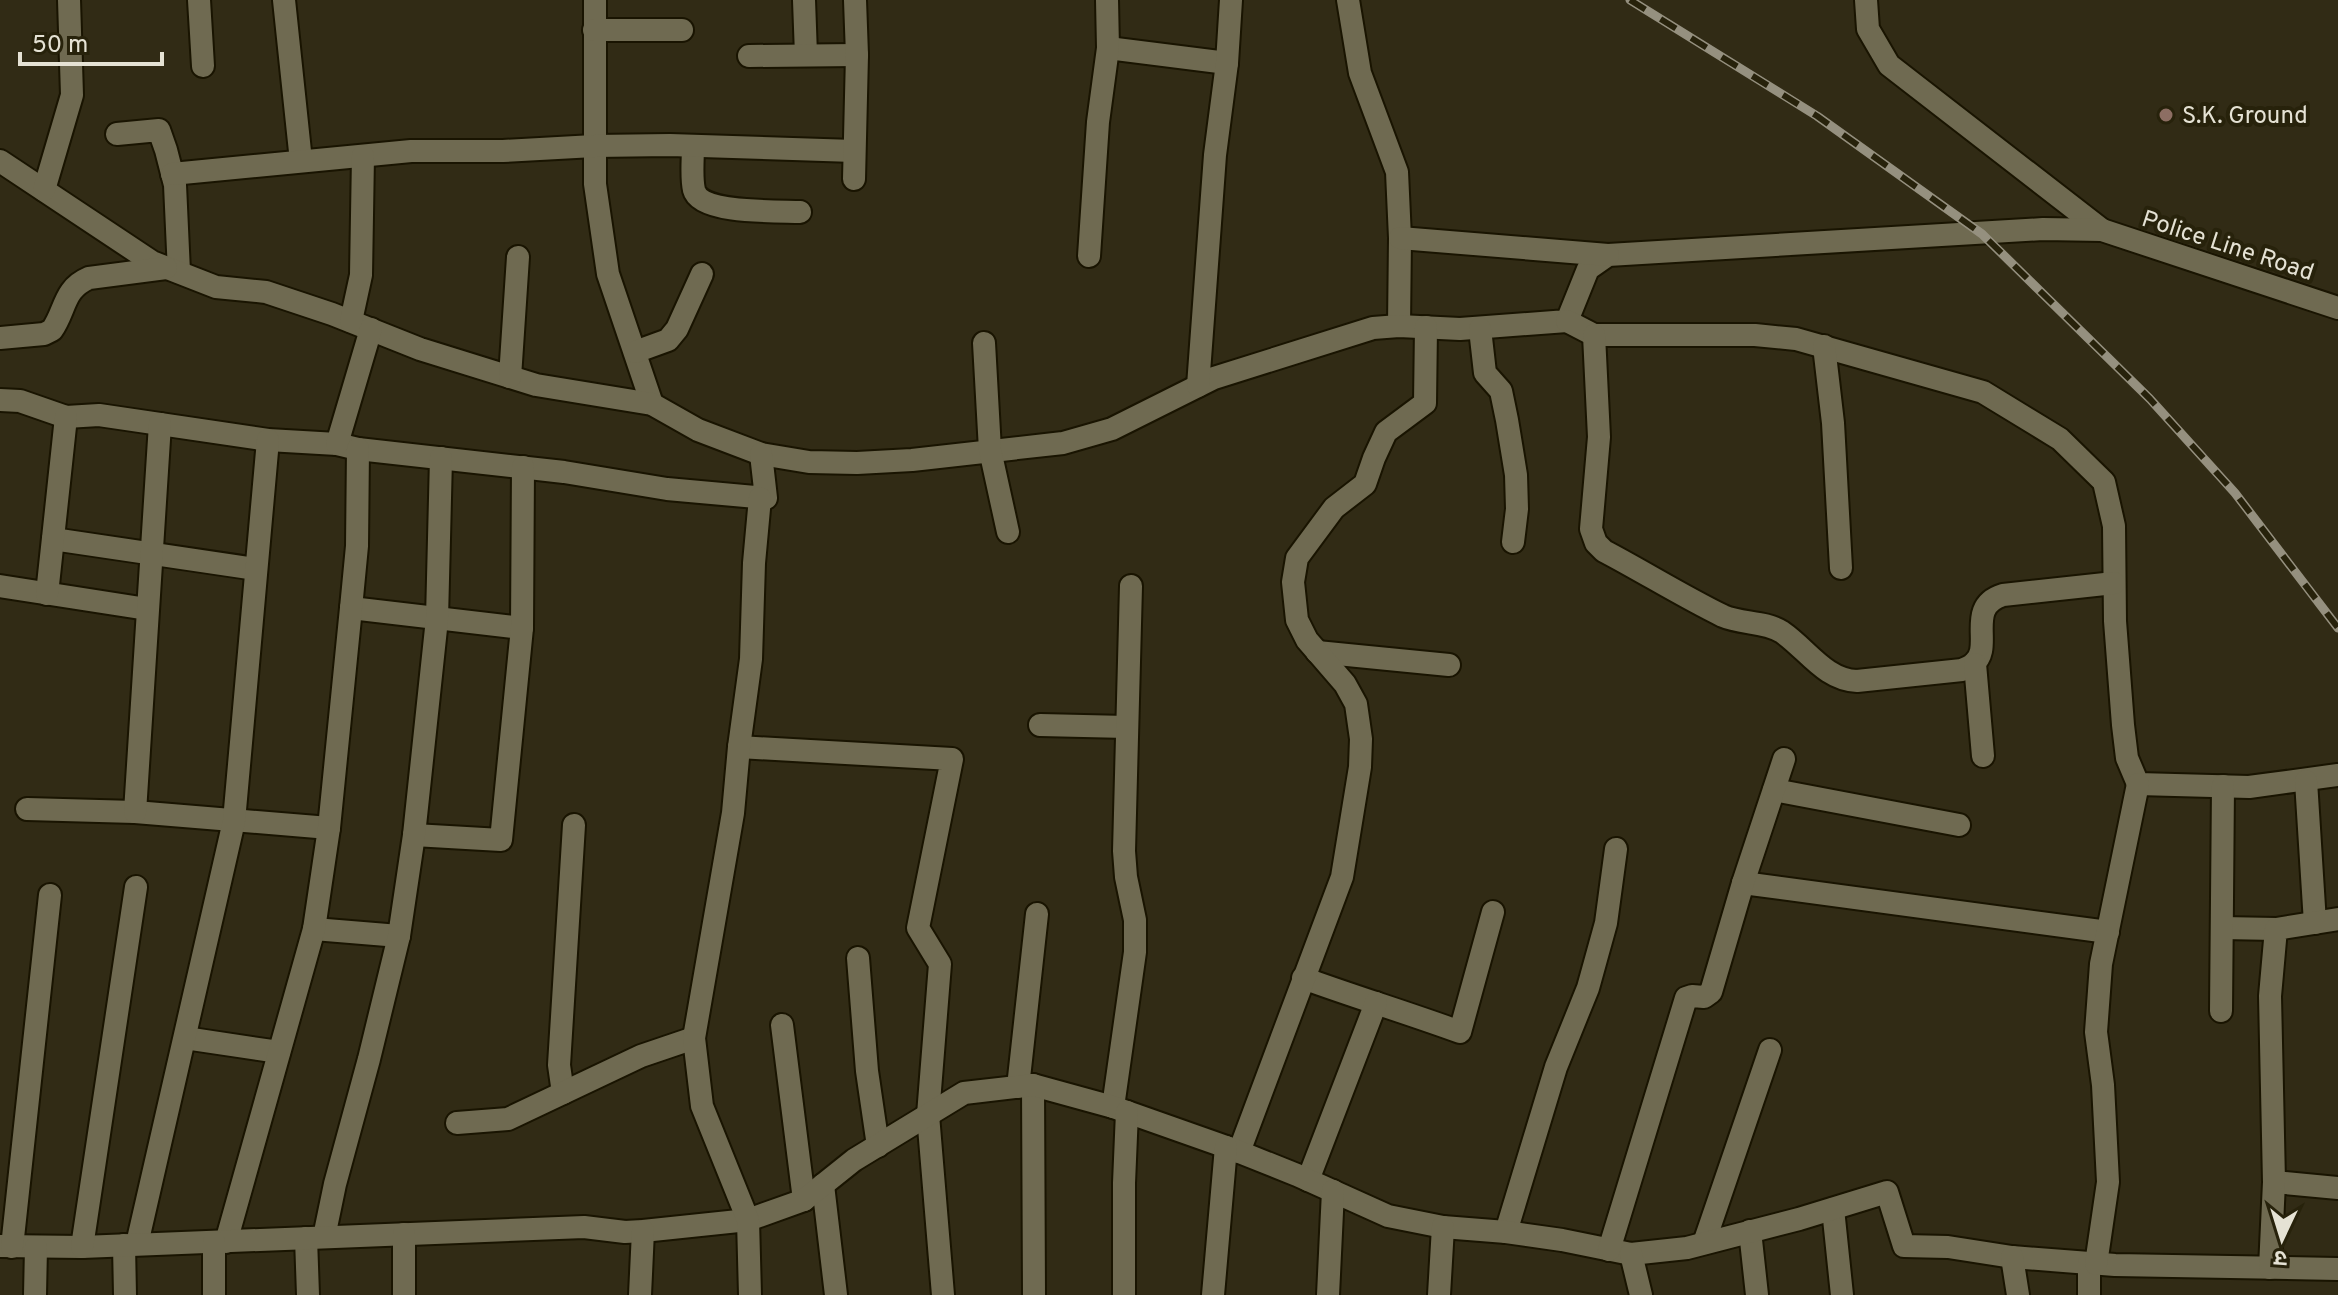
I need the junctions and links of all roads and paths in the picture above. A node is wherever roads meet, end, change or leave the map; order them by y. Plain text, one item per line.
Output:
1 (69, 0) edge
2 (199, 0) edge
3 (284, 0) edge
4 (595, 0) edge
5 (804, 0) edge
6 (855, 0) edge
7 (1107, 0) edge
8 (1231, 0) edge
9 (1348, 0) edge
10 (1866, 0) edge
11 (594, 30) junction
12 (682, 30) dead end
13 (1108, 48) junction
14 (806, 55) junction
15 (857, 55) junction
16 (749, 56) dead end
17 (1227, 63) junction
18 (203, 66) dead end
19 (117, 134) dead end
20 (594, 146) junction
21 (693, 146) junction
22 (854, 151) junction
23 (363, 156) junction
24 (0, 161) edge
25 (301, 161) junction
26 (172, 174) junction
27 (854, 179) dead end
28 (44, 190) junction
29 (800, 212) dead end
30 (2102, 230) junction
31 (1400, 238) junction
32 (1608, 255) junction
33 (1089, 256) dead end
34 (518, 257) dead end
35 (173, 270) junction
36 (702, 274) dead end
37 (2338, 308) edge
38 (1567, 321) junction
39 (361, 325) junction
40 (1399, 326) junction
41 (1426, 327) junction
42 (1480, 329) junction
43 (1594, 335) junction
44 (0, 338) edge
45 (984, 343) dead end
46 (1824, 346) junction
47 (635, 352) junction
48 (510, 377) junction
49 (1198, 386) junction
50 (0, 400) edge
51 (652, 404) junction
52 (66, 417) junction
53 (160, 424) junction
54 (268, 440) junction
55 (347, 446) junction
56 (990, 450) junction
57 (761, 454) junction
58 (441, 458) junction
59 (523, 467) junction
60 (760, 498) junction
61 (1008, 532) dead end
62 (53, 539) junction
63 (1513, 542) dead end
64 (151, 553) junction
65 (1841, 568) dead end
66 (256, 569) junction
67 (2114, 583) junction
68 (0, 586) edge
69 (1131, 586) dead end
70 (47, 594) junction
71 (351, 608) junction
72 (147, 609) junction
73 (437, 619) junction
74 (522, 628) junction
75 (1317, 652) junction
76 (1975, 664) junction
77 (1449, 665) dead end
78 (1040, 725) dead end
79 (1127, 727) junction
80 (739, 747) junction
81 (1983, 756) dead end
82 (1784, 759) dead end
83 (2338, 775) edge
84 (2306, 781) junction
85 (2138, 784) junction
86 (2223, 786) junction
87 (1774, 790) junction
88 (27, 809) dead end
89 (135, 812) junction
90 (234, 821) junction
91 (574, 825) dead end
92 (1959, 825) dead end
93 (329, 828) junction
94 (414, 835) junction
95 (1616, 849) dead end
96 (1743, 883) junction
97 (136, 887) dead end
98 (50, 895) dead end
99 (1493, 912) dead end
100 (1037, 914) dead end
101 (2338, 919) edge
102 (2315, 923) junction
103 (2222, 928) junction
104 (314, 929) junction
105 (2276, 929) junction
106 (2108, 932) junction
107 (399, 936) junction
108 (858, 958) dead end
109 (1303, 978) junction
110 (1376, 1003) junction
111 (2221, 1011) dead end
112 (782, 1025) dead end
113 (185, 1038) junction
114 (694, 1038) junction
115 (1770, 1050) dead end
116 (279, 1052) junction
117 (1026, 1086) junction
118 (563, 1093) junction
119 (1120, 1109) junction
120 (928, 1115) junction
121 (457, 1123) dead end
122 (878, 1146) junction
123 (1232, 1150) junction
124 (1308, 1180) junction
125 (2274, 1182) junction
126 (823, 1185) junction
127 (2338, 1188) edge
128 (1333, 1191) junction
129 (804, 1200) junction
130 (1833, 1209) junction
131 (748, 1220) junction
132 (1443, 1227) junction
133 (643, 1231) junction
134 (1750, 1231) junction
135 (1506, 1232) junction
136 (404, 1234) junction
137 (315, 1238) junction
138 (220, 1242) junction
139 (1704, 1243) junction
140 (130, 1245) junction
141 (6, 1246) edge
142 (36, 1247) junction
143 (82, 1247) junction
144 (1620, 1252) junction
145 (2012, 1257) junction
146 (2093, 1263) junction
147 (2270, 1268) junction
148 (2338, 1269) edge
149 (35, 1295) edge
150 (125, 1295) edge
151 (214, 1295) edge
152 (308, 1295) edge
153 (404, 1295) edge
154 (640, 1295) edge
155 (750, 1295) edge
156 (836, 1295) edge
157 (943, 1295) edge
158 (1034, 1295) edge
159 (1124, 1295) edge
160 (1213, 1295) edge
161 (1328, 1295) edge
162 (1439, 1295) edge
163 (1641, 1295) edge
164 (1757, 1295) edge
165 (1842, 1295) edge
166 (2018, 1295) edge
167 (2089, 1295) edge

1 - 28 street
2 - 18 street
3 - 25 street
4 - 11 street
5 - 14 street
6 - 15 street
7 - 13 street
8 - 17 street
9 - 31 street
10 - 30 street
11 - 12 street
11 - 20 street
13 - 17 street
13 - 33 street
14 - 15 street
14 - 16 street
15 - 22 street
17 - 49 street
19 - 26 street
20 - 21 street
20 - 23 street
20 - 47 street
21 - 22 street
21 - 29 street
22 - 27 street
23 - 25 street
23 - 39 street
24 - 28 street
25 - 26 street
26 - 35 street
28 - 35 street
30 - 32 street
30 - 37 street, Police Line Road
31 - 32 street
31 - 40 street
32 - 38 street
34 - 48 street
35 - 39 street
35 - 44 street
36 - 47 street
38 - 42 street
38 - 43 street
39 - 48 street
39 - 55 street
40 - 41 street
40 - 49 street
41 - 42 street
41 - 75 street
42 - 63 street
43 - 46 street
43 - 76 street
45 - 56 street
46 - 65 street
46 - 67 street
47 - 51 street
48 - 51 street
49 - 56 street
50 - 52 street
51 - 57 street
52 - 53 street
52 - 62 street
53 - 54 street
53 - 64 street
54 - 55 street
54 - 66 street
55 - 58 street
55 - 71 street
56 - 57 street
56 - 61 street
57 - 60 street
58 - 59 street
58 - 73 street
59 - 60 street
59 - 74 street
60 - 80 street
62 - 64 street
62 - 70 street
64 - 66 street
64 - 72 street
66 - 90 street
67 - 76 street
67 - 85 street
68 - 70 street
69 - 79 street
70 - 72 street
71 - 73 street
71 - 93 street
72 - 89 street
73 - 74 street
73 - 94 street
74 - 94 street
75 - 77 street
75 - 109 street
76 - 81 street
78 - 79 street
79 - 119 street
80 - 114 street
80 - 120 street
82 - 87 street
83 - 84 street
84 - 86 street
84 - 102 street
85 - 86 street
85 - 106 street
86 - 103 street
87 - 92 street
87 - 96 street
88 - 89 street
89 - 90 street
90 - 93 street
90 - 113 street
91 - 118 street
93 - 104 street
94 - 107 street
95 - 135 street
96 - 106 street
96 - 144 street
97 - 143 street
98 - 141 street
99 - 110 street
100 - 117 street
101 - 102 street
102 - 105 street
103 - 105 street
103 - 111 street
104 - 107 street
104 - 116 street
105 - 125 street
106 - 146 street
107 - 137 street
108 - 122 street
109 - 110 street
109 - 123 street
110 - 124 street
112 - 129 street
113 - 116 street
113 - 140 street
114 - 118 street
114 - 131 street
115 - 139 street
116 - 138 street
117 - 119 street
117 - 120 street
117 - 158 street
118 - 121 street
119 - 123 street
119 - 159 street
120 - 122 street
120 - 157 street
122 - 126 street
123 - 124 street
123 - 160 street
124 - 128 street
125 - 127 street
125 - 147 street
126 - 129 street
126 - 156 street
128 - 132 street
128 - 161 street
129 - 131 street
130 - 134 street
130 - 145 street
130 - 165 street
131 - 133 street
131 - 155 street
132 - 135 street
132 - 162 street
133 - 136 street
133 - 154 street
134 - 139 street
134 - 164 street
135 - 144 street
136 - 137 street
136 - 153 street
137 - 138 street
137 - 152 street
138 - 140 street
138 - 151 street
139 - 144 street
140 - 143 street
140 - 150 street
141 - 142 street
142 - 143 street
142 - 149 street
144 - 163 street
145 - 146 street
145 - 166 street
146 - 147 street
146 - 167 street
147 - 148 street

